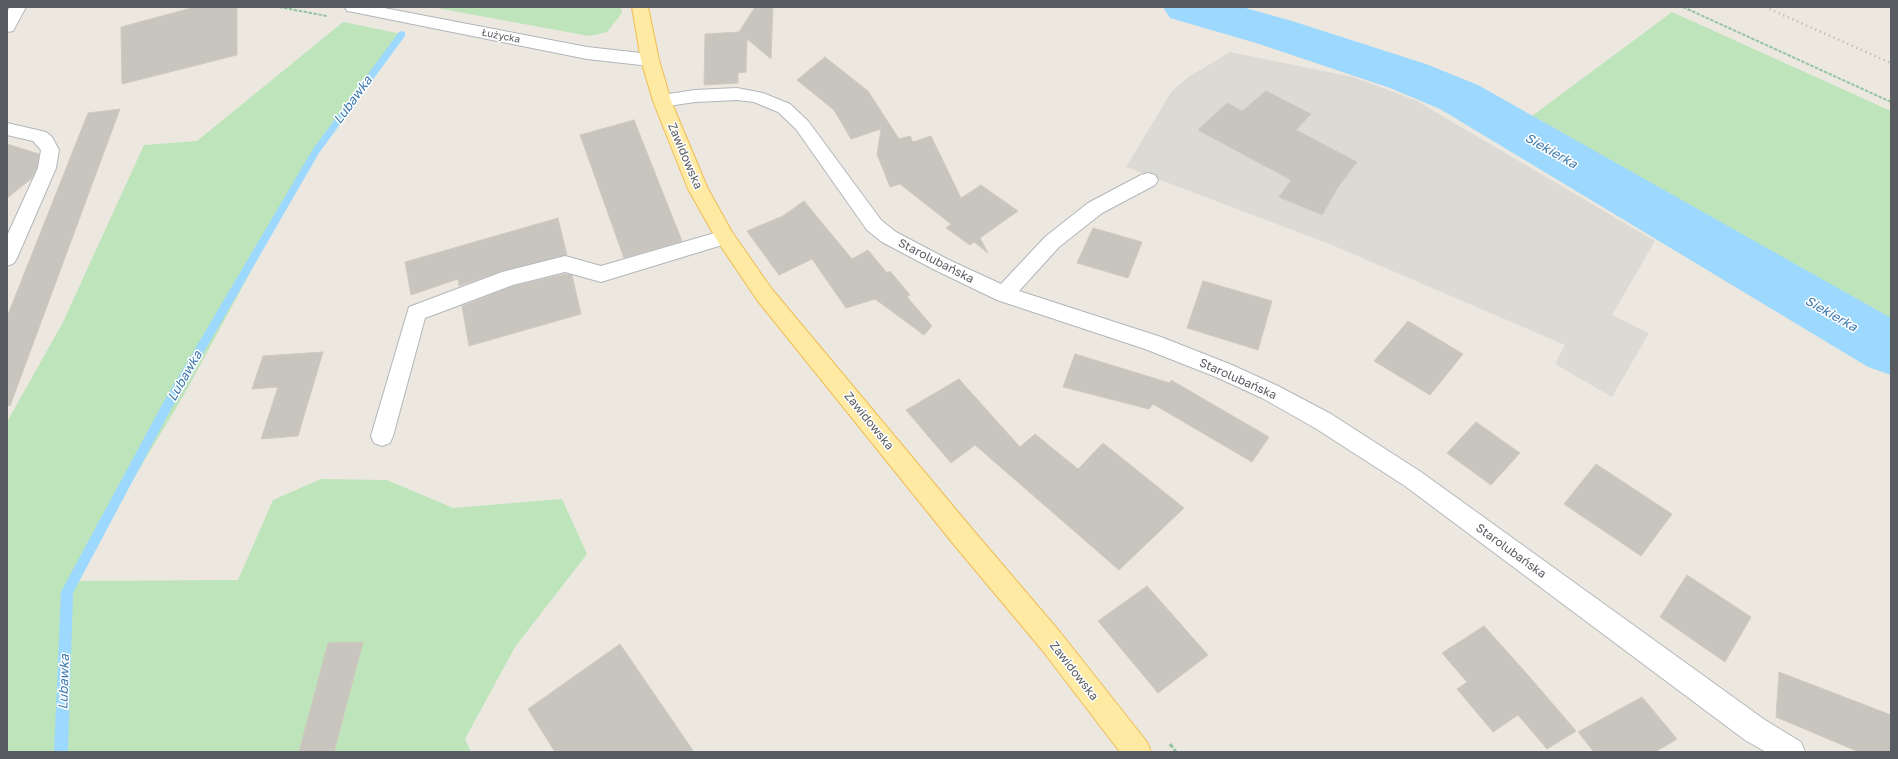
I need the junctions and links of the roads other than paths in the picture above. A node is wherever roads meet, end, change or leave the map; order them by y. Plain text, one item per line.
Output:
1 (18, 7) edge
2 (353, 7) edge
3 (640, 7) edge
4 (7, 27) edge
5 (650, 60) junction
6 (662, 101) junction
7 (7, 129) edge
8 (1148, 180) dead end
9 (725, 237) junction
10 (7, 258) edge
11 (1004, 294) junction
12 (382, 436) dead end
13 (1137, 752) edge
14 (1791, 752) edge

1 - 4 street
2 - 5 street, Łużycka
3 - 5 main road, Zawidowska
5 - 6 main road, Zawidowska
6 - 9 main road, Zawidowska
6 - 11 street, Starolubańska
7 - 10 street
8 - 11 street
9 - 12 street
9 - 13 main road, Zawidowska
11 - 14 street, Starolubańska

